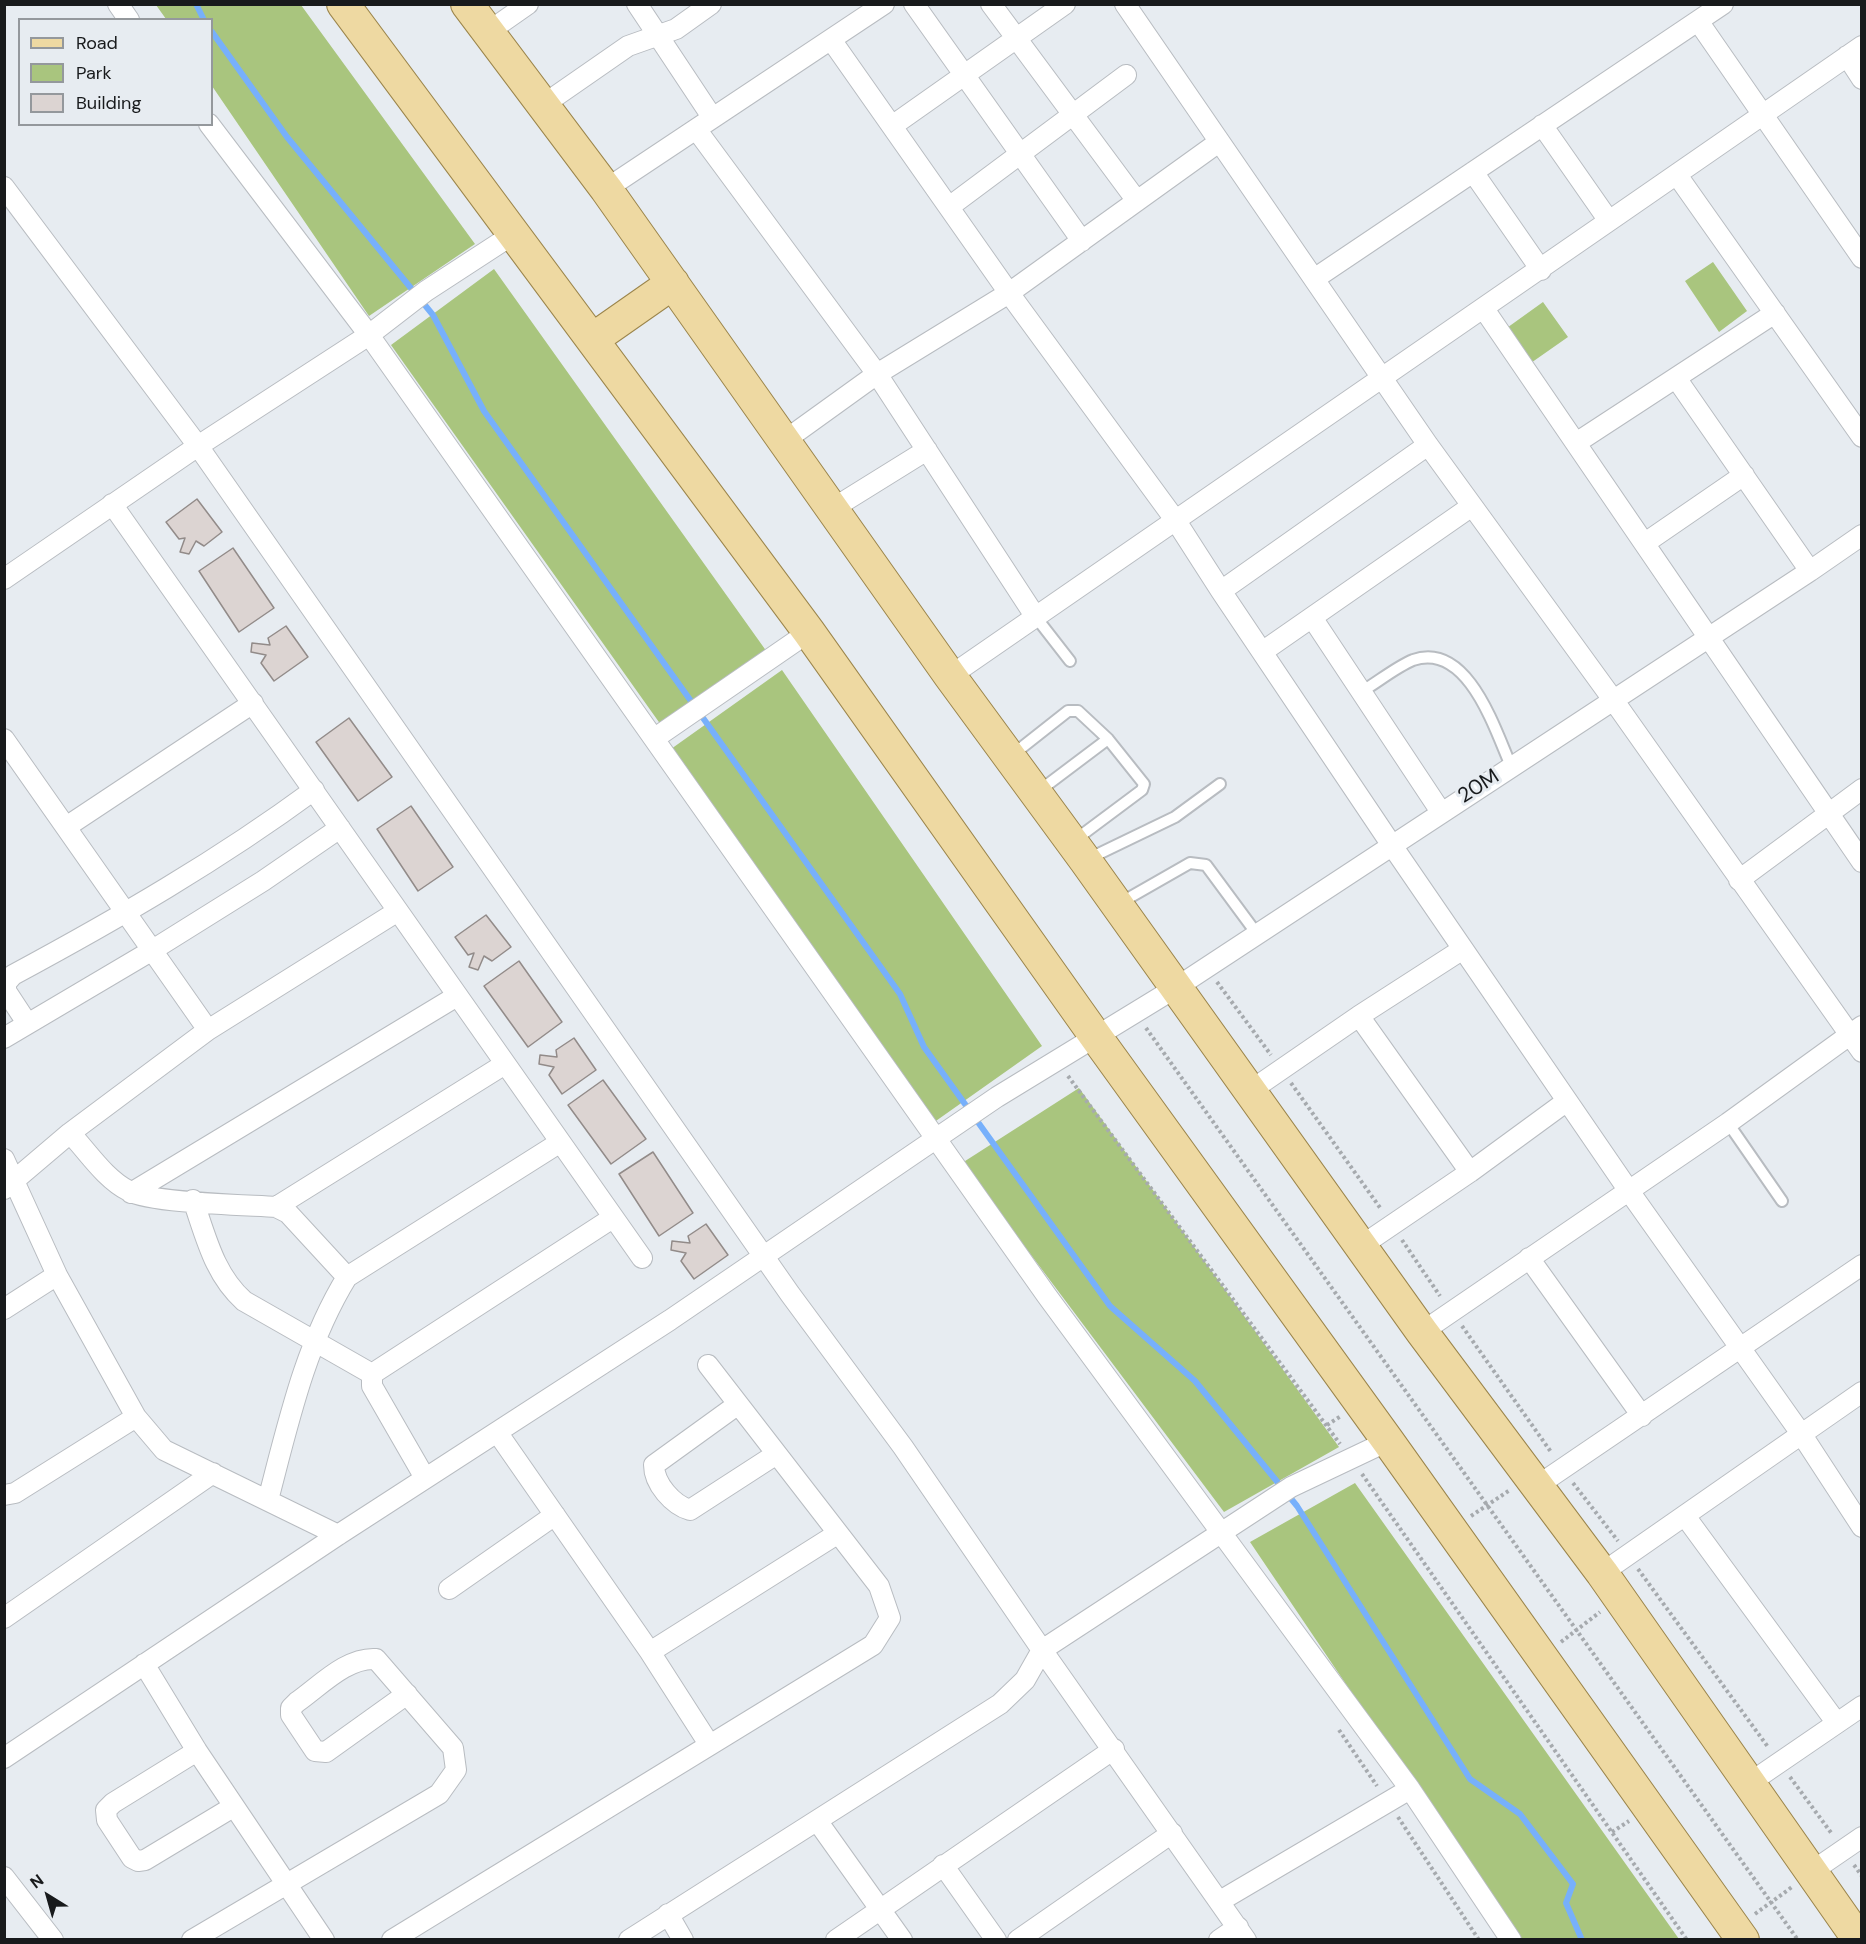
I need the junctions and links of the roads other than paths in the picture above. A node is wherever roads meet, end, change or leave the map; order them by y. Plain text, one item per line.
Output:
1 (118, 4) edge
2 (343, 4) edge
3 (467, 4) edge
4 (528, 4) edge
5 (637, 4) edge
6 (711, 4) edge
7 (914, 4) edge
8 (991, 4) edge
9 (1065, 4) edge
10 (1125, 4) edge
11 (1723, 4) edge
12 (877, 7) edge
13 (128, 18) edge
14 (1698, 21) junction
15 (488, 32) junction
16 (657, 36) junction
17 (1016, 39) junction
18 (832, 40) junction
19 (1854, 51) edge
20 (964, 75) junction
21 (1126, 75) dead end
22 (1862, 79) edge
23 (543, 105) junction
24 (1073, 114) junction
25 (1764, 116) junction
26 (712, 117) junction
27 (1542, 125) junction
28 (211, 126) edge
29 (892, 126) junction
30 (696, 129) junction
31 (1219, 142) junction
32 (1020, 154) junction
33 (1473, 172) junction
34 (1677, 176) junction
35 (4, 188) edge
36 (606, 189) junction
37 (1137, 201) junction
38 (949, 207) junction
39 (1609, 221) junction
40 (515, 233) junction
41 (1082, 241) junction
42 (1862, 258) edge
43 (1541, 270) junction
44 (1314, 279) junction
45 (672, 283) junction
46 (1009, 293) junction
47 (1484, 309) junction
48 (1775, 313) junction
49 (369, 335) junction
50 (593, 339) junction
51 (878, 374) junction
52 (1676, 378) junction
53 (1383, 380) junction
54 (1862, 437) edge
55 (784, 441) junction
56 (1576, 443) junction
57 (1428, 445) junction
58 (198, 446) junction
59 (927, 450) junction
60 (1744, 475) junction
61 (112, 504) junction
62 (1472, 506) junction
63 (832, 509) junction
64 (1176, 521) junction
65 (1862, 535) edge
66 (1645, 543) junction
67 (1810, 572) junction
68 (4, 579) edge
69 (1221, 591) junction
70 (1035, 616) junction
71 (1313, 619) junction
72 (809, 633) junction
73 (1710, 637) junction
74 (1262, 652) junction
75 (1070, 662) dead end
76 (950, 676) junction
77 (1361, 692) junction
78 (1614, 701) junction
79 (253, 703) junction
80 (654, 738) junction
81 (4, 739) edge
82 (1108, 739) junction
83 (1010, 757) junction
84 (1511, 766) junction
85 (1220, 784) dead end
86 (1862, 789) edge
87 (314, 790) junction
88 (1036, 793) junction
89 (1441, 812) junction
90 (1830, 812) junction
91 (66, 827) junction
92 (340, 828) junction
93 (1391, 844) junction
94 (1079, 851) junction
95 (1862, 861) edge
96 (1739, 880) junction
97 (1117, 905) junction
98 (398, 911) junction
99 (127, 914) junction
100 (1257, 934) junction
101 (1463, 949) junction
102 (151, 951) junction
103 (1177, 987) junction
104 (457, 996) junction
105 (1359, 1016) junction
106 (27, 1023) junction
107 (208, 1030) junction
108 (1856, 1030) edge
109 (1096, 1037) junction
110 (4, 1038) edge
111 (1862, 1052) edge
112 (505, 1064) junction
113 (1250, 1091) junction
114 (1567, 1101) junction
115 (1728, 1123) junction
116 (70, 1133) junction
117 (937, 1139) junction
118 (559, 1143) junction
119 (4, 1159) edge
120 (1470, 1172) junction
121 (10, 1185) edge
122 (1629, 1191) junction
123 (131, 1193) junction
124 (193, 1200) junction
125 (1782, 1202) dead end
126 (276, 1207) junction
127 (612, 1219) junction
128 (1361, 1246) junction
129 (764, 1255) junction
130 (642, 1258) dead end
131 (1529, 1258) junction
132 (1862, 1264) edge
133 (57, 1275) junction
134 (347, 1277) junction
135 (4, 1309) edge
136 (1422, 1332) junction
137 (315, 1342) junction
138 (1741, 1348) junction
139 (708, 1365) dead end
140 (372, 1374) junction
141 (1862, 1392) edge
142 (737, 1405) junction
143 (1642, 1416) junction
144 (136, 1417) junction
145 (497, 1432) junction
146 (1802, 1435) junction
147 (1388, 1441) junction
148 (775, 1455) junction
149 (213, 1473) junction
150 (425, 1478) junction
151 (1533, 1481) junction
152 (4, 1495) edge
153 (268, 1500) junction
154 (555, 1515) junction
155 (1685, 1516) junction
156 (1862, 1527) edge
157 (1222, 1533) junction
158 (837, 1534) junction
159 (338, 1535) junction
160 (1602, 1573) junction
161 (450, 1589) dead end
162 (4, 1618) edge
163 (1042, 1650) junction
164 (650, 1652) junction
165 (144, 1664) junction
166 (407, 1694) junction
167 (1862, 1706) edge
168 (1836, 1722) junction
169 (709, 1744) junction
170 (1114, 1749) junction
171 (197, 1751) junction
172 (4, 1758) edge
173 (1748, 1784) junction
174 (1410, 1789) junction
175 (233, 1807) junction
176 (818, 1822) junction
177 (1172, 1833) junction
178 (1862, 1837) edge
179 (943, 1865) junction
180 (1811, 1872) junction
181 (4, 1877) edge
182 (288, 1884) junction
183 (1220, 1901) junction
184 (882, 1911) junction
185 (668, 1914) junction
186 (1242, 1933) edge
187 (1738, 1934) edge
188 (53, 1940) edge
189 (192, 1940) edge
190 (324, 1940) edge
191 (392, 1940) edge
192 (629, 1940) edge
193 (683, 1940) edge
194 (836, 1940) edge
195 (902, 1940) edge
196 (996, 1940) edge
197 (1018, 1940) edge
198 (1219, 1940) edge
199 (1511, 1940) edge
200 (1859, 1940) edge

1 - 13 street
2 - 40 main road
3 - 15 main road
4 - 15 street
5 - 16 street
6 - 16 street
7 - 20 street
8 - 17 street
9 - 17 street
10 - 31 street
11 - 14 street
12 - 18 street
14 - 25 street
14 - 27 street
15 - 23 main road
16 - 23 street
16 - 26 street
17 - 20 street
17 - 24 street
18 - 26 street
18 - 29 street
19 - 22 street
19 - 25 street
20 - 29 street
20 - 32 street
21 - 24 street
23 - 36 main road
24 - 32 street
24 - 37 street
25 - 34 street
25 - 42 street
26 - 30 street
27 - 33 street
27 - 39 street
28 - 49 street
29 - 38 street
30 - 36 street
30 - 51 street
31 - 37 street
31 - 44 street
32 - 38 street
32 - 41 street
33 - 43 street
33 - 44 street
34 - 39 street
34 - 48 street
35 - 58 street
36 - 45 main road
37 - 41 street
38 - 46 street
39 - 43 street
40 - 49 street
40 - 50 main road
41 - 46 street
43 - 47 street
44 - 53 street
45 - 50 main road
45 - 55 main road
46 - 51 street
46 - 64 street
47 - 53 street
47 - 56 street
48 - 52 street
48 - 54 street
49 - 58 street
49 - 80 street
50 - 72 main road
51 - 55 street
51 - 59 street
52 - 56 street
52 - 60 street
53 - 57 street
53 - 64 street
55 - 63 main road
56 - 66 street
57 - 62 street
57 - 69 street
58 - 61 street
58 - 129 street
59 - 63 street
59 - 70 street
60 - 66 street
60 - 67 street
61 - 68 street
61 - 79 street
62 - 71 street
62 - 78 street
63 - 76 main road
64 - 69 street
64 - 70 street
65 - 67 street, 20M
66 - 73 street
67 - 73 street, 20M
69 - 74 street
70 - 75 lane
70 - 76 street
71 - 74 street
71 - 77 street
72 - 80 street
72 - 109 main road
73 - 78 street, 20M
73 - 90 street
74 - 93 street
76 - 83 main road
77 - 84 lane
77 - 89 street
78 - 84 street, 20M
78 - 96 street
79 - 87 street
79 - 91 street
80 - 117 street
81 - 91 street
82 - 83 lane
82 - 88 lane
82 - 94 lane
83 - 88 main road
84 - 89 street, 20M
85 - 94 lane
86 - 90 street
87 - 92 street
87 - 99 street
88 - 94 main road
89 - 93 street, 20M
90 - 95 street
90 - 96 street
91 - 99 street
92 - 98 street
92 - 102 street
93 - 100 street, 20M
93 - 101 street
94 - 97 main road
96 - 108 street
97 - 100 lane
97 - 103 main road
98 - 104 street
98 - 107 street
99 - 102 street
99 - 106 street
100 - 103 street, 20M
101 - 105 street
101 - 114 street
102 - 106 street
102 - 107 street
103 - 109 street, 20M
103 - 113 main road
104 - 112 street
104 - 123 street
105 - 113 street
105 - 120 street
106 - 110 street
107 - 116 street
108 - 111 street
108 - 115 street
109 - 117 street, 20M
109 - 147 main road
112 - 118 street
112 - 126 street
113 - 128 main road
114 - 120 street
114 - 122 street
115 - 122 street
115 - 125 lane
116 - 121 street
116 - 123 street
117 - 129 street, 20M
117 - 157 street
118 - 127 street
118 - 134 street
119 - 121 street
120 - 128 street
121 - 133 street
122 - 131 street
122 - 138 street
123 - 124 street
124 - 126 street
124 - 137 street
126 - 134 street
127 - 130 street
127 - 140 street
128 - 136 main road
129 - 145 street, 20M
129 - 163 street
131 - 136 street
131 - 143 street
132 - 138 street
133 - 135 street
133 - 144 street
134 - 137 street
136 - 151 main road
137 - 140 street
137 - 153 street
138 - 143 street
138 - 146 street
139 - 142 street
140 - 150 street
141 - 146 street
142 - 148 street
142 - 148 street
143 - 151 street
144 - 149 street
144 - 152 street
145 - 150 street, 20M
145 - 154 street
146 - 155 street
146 - 156 street
147 - 157 street
147 - 187 main road
148 - 158 street
149 - 153 street
149 - 162 street
150 - 159 street, 20M
151 - 160 main road
153 - 159 street
154 - 161 street
154 - 164 street
155 - 160 street
155 - 168 street
157 - 163 street
157 - 174 street
158 - 164 street
158 - 169 street
159 - 165 street, 20M
160 - 173 main road
163 - 170 street
163 - 176 street
164 - 169 street
165 - 171 street
165 - 172 street, 20M
166 - 166 street
166 - 182 street
167 - 168 street
168 - 173 street
169 - 191 street
170 - 177 street
170 - 179 street
171 - 175 street
171 - 175 street
173 - 180 main road
174 - 183 street
174 - 199 street
175 - 182 street
176 - 184 street
176 - 185 street
177 - 183 street
177 - 197 street
178 - 180 street
179 - 184 street
179 - 196 street
180 - 200 main road
181 - 188 street
182 - 189 street
182 - 190 street
183 - 186 street
184 - 194 street
184 - 195 street
185 - 192 street
185 - 193 street
186 - 198 street

